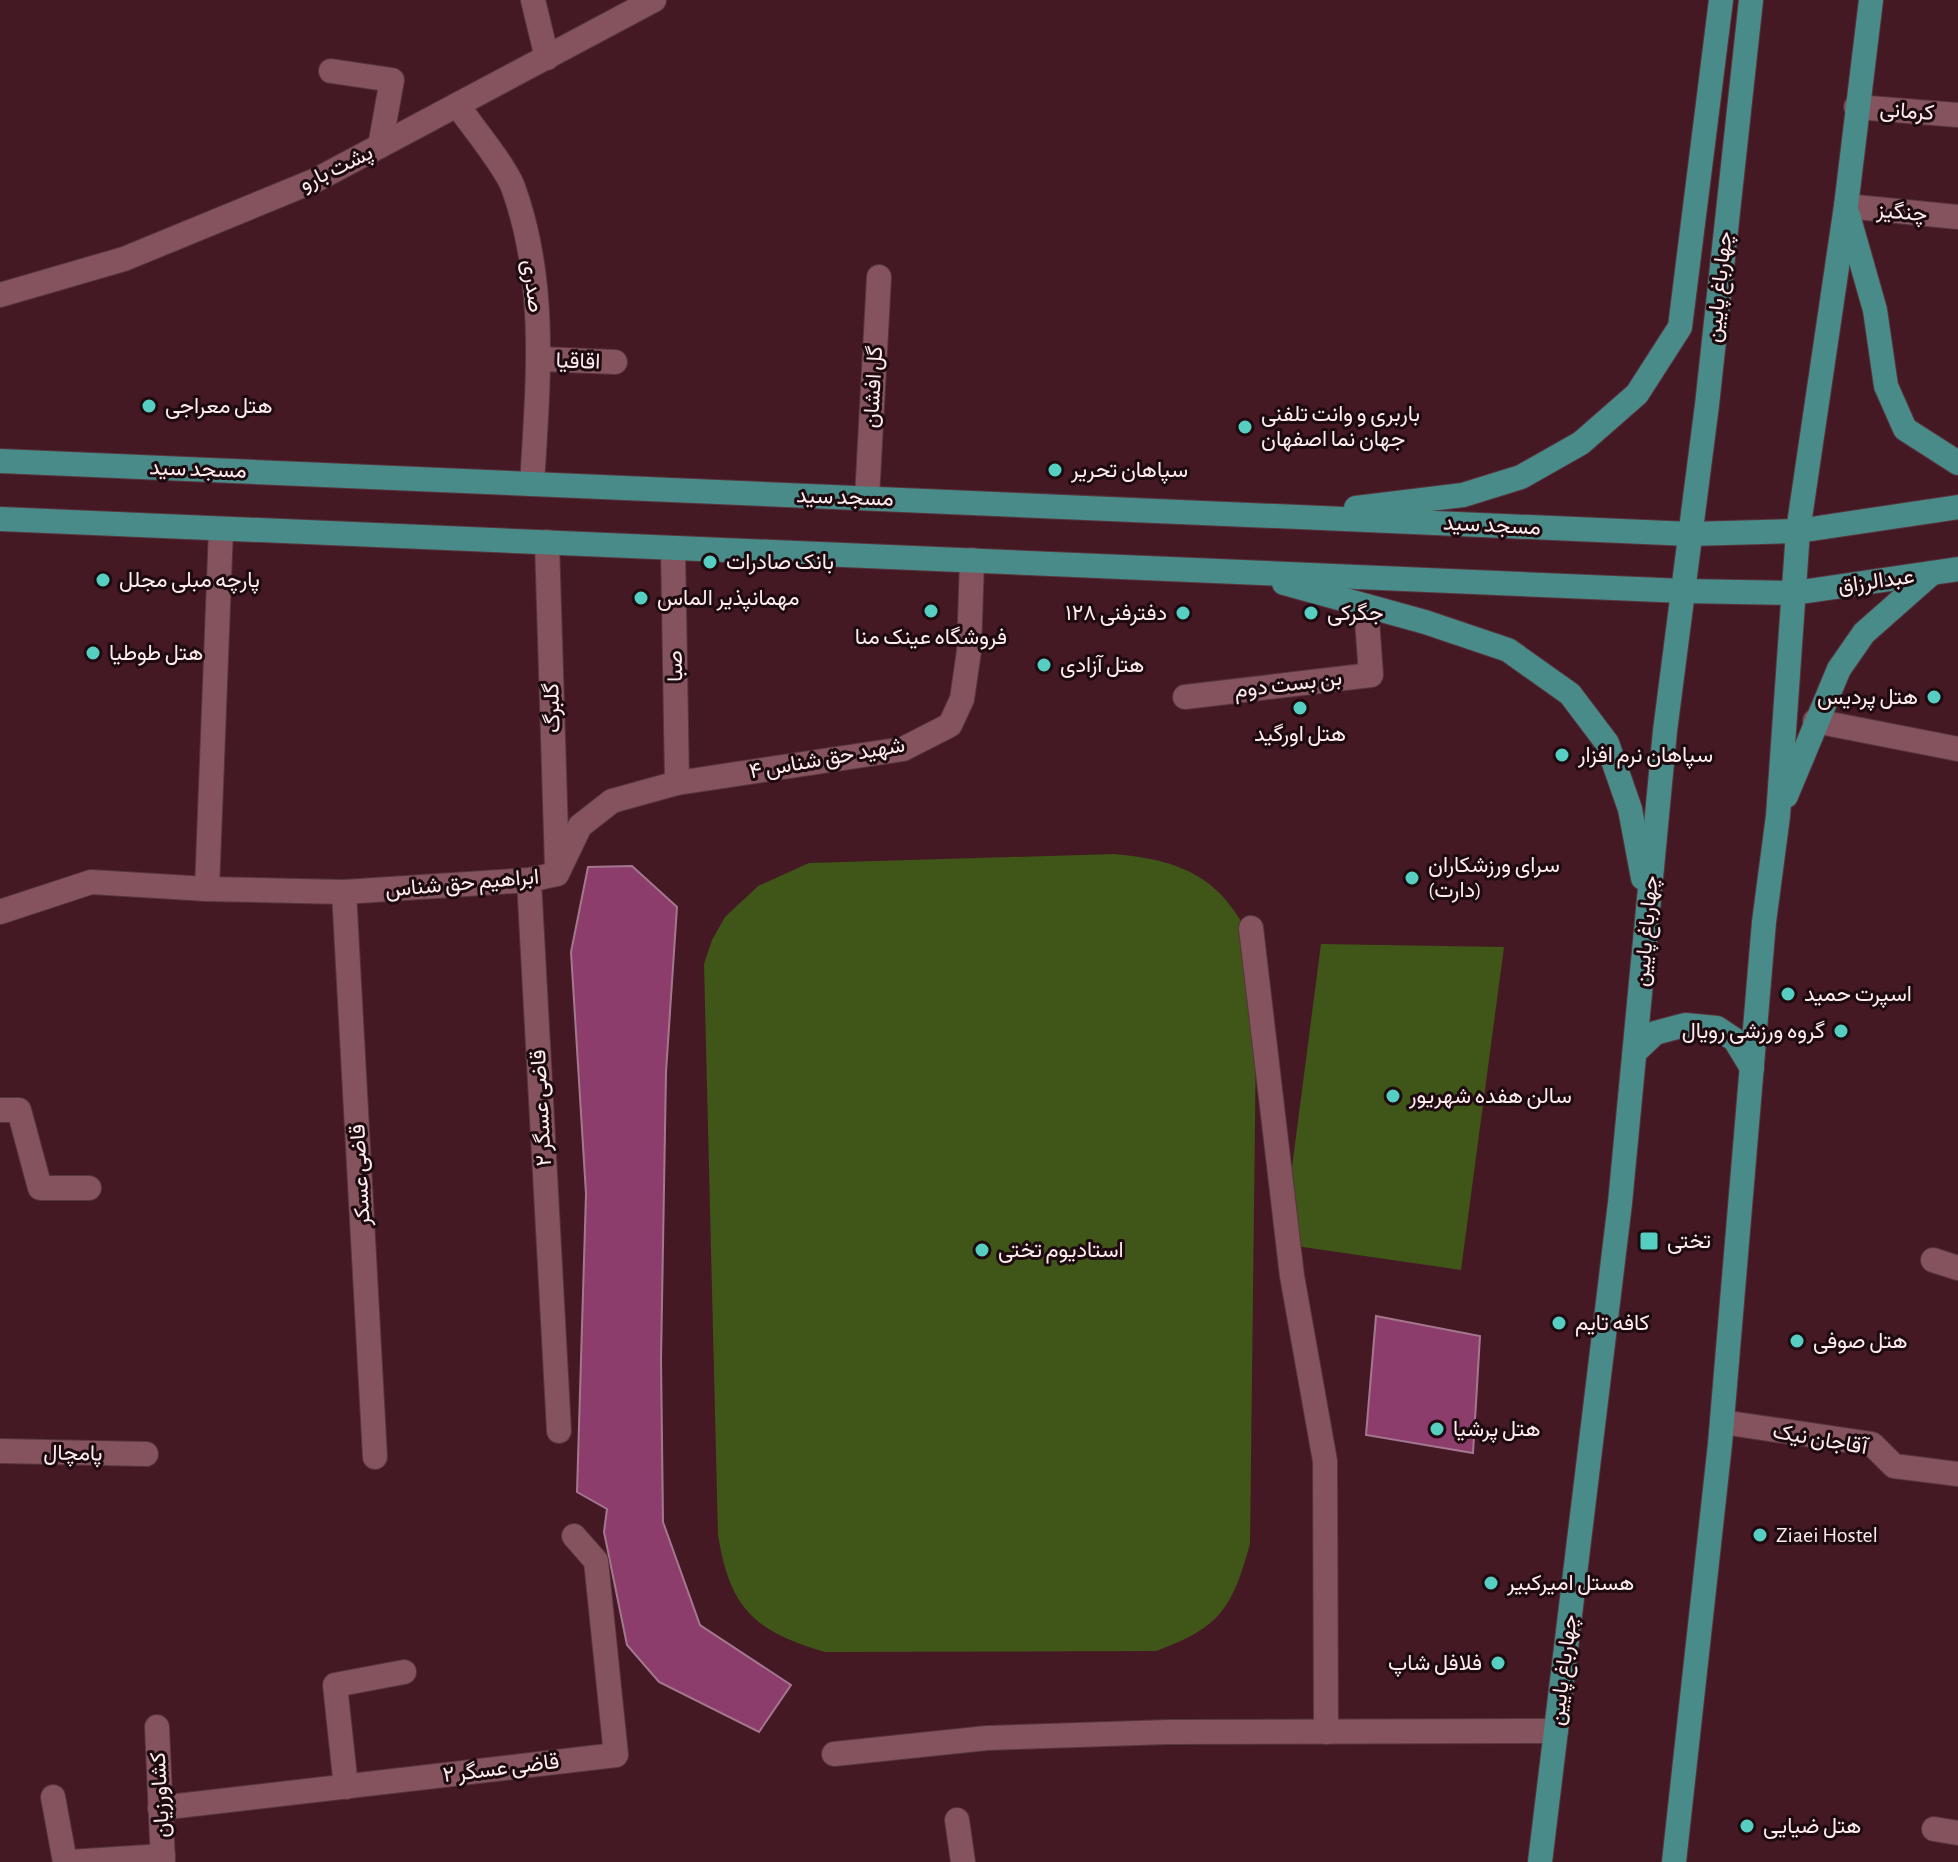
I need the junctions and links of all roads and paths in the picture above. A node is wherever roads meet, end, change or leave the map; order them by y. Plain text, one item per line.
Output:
1 (533, 0) edge
2 (654, 0) edge
3 (1721, 0) edge
4 (1751, 0) edge
5 (1871, 0) edge
6 (547, 58) junction
7 (331, 71) dead end
8 (458, 106) junction
9 (1856, 107) junction
10 (1958, 115) edge
11 (380, 146) junction
12 (1846, 206) junction
13 (1958, 217) edge
14 (879, 277) dead end
15 (0, 295) edge
16 (540, 359) junction
17 (615, 362) dead end
18 (0, 461) edge
19 (1958, 463) edge
20 (532, 484) junction
21 (867, 498) junction
22 (1958, 507) edge
23 (1283, 516) junction
24 (0, 519) edge
25 (221, 529) junction
26 (1798, 531) junction
27 (1690, 534) junction
28 (547, 542) junction
29 (673, 548) junction
30 (972, 560) junction
31 (1958, 569) edge
32 (1244, 572) junction
33 (1932, 573) junction
34 (1684, 591) junction
35 (1794, 593) junction
36 (1366, 606) junction
37 (1185, 697) dead end
38 (1815, 721) junction
39 (1958, 749) edge
40 (677, 783) junction
41 (1778, 816) junction
42 (557, 874) junction
43 (529, 880) junction
44 (207, 889) junction
45 (344, 892) junction
46 (1648, 908) junction
47 (0, 912) edge
48 (1251, 928) dead end
49 (1635, 1052) junction
50 (1752, 1068) junction
51 (0, 1110) edge
52 (89, 1188) dead end
53 (1933, 1260) dead end
54 (1958, 1268) edge
55 (1722, 1422) junction
56 (559, 1431) dead end
57 (0, 1451) edge
58 (146, 1454) dead end
59 (375, 1457) dead end
60 (1958, 1474) edge
61 (574, 1536) dead end
62 (404, 1672) dead end
63 (157, 1727) dead end
64 (1556, 1731) junction
65 (1326, 1732) junction
66 (834, 1754) dead end
67 (346, 1787) junction
68 (53, 1797) dead end
69 (160, 1808) junction
70 (957, 1820) dead end
71 (1934, 1829) dead end
72 (1958, 1833) edge
73 (163, 1859) edge
74 (68, 1862) edge
75 (963, 1862) edge
76 (1540, 1862) edge
77 (1674, 1862) edge

1 - 6 street
2 - 6 street, پشت بارو
3 - 23 main road
4 - 27 main road, چهارباغ پایین
5 - 9 main road
6 - 8 street, پشت بارو
7 - 11 street
8 - 11 street, پشت بارو
8 - 16 street, صدری
9 - 10 street, کرمانی
9 - 12 main road
11 - 15 street, پشت بارو
12 - 13 street, چنگیز
12 - 19 main road
12 - 26 main road
14 - 21 street, گل افشان
16 - 17 street, اقاقیا
16 - 20 street, صدری
18 - 20 main road, مسجد سید
20 - 21 main road, مسجد سید
21 - 23 main road, مسجد سید
22 - 26 main road
23 - 27 main road, مسجد سید
24 - 25 main road
25 - 28 main road
25 - 44 street
26 - 27 main road, مسجد سید
26 - 35 main road
27 - 34 main road, چهارباغ پایین
28 - 29 main road
28 - 42 street, گلبرگ
29 - 30 main road
29 - 40 street, صبا
30 - 32 main road
30 - 40 street, شهید حق شناس ۴
31 - 33 main road, عبدالرزاق
32 - 34 main road
32 - 36 main road
33 - 35 main road, عبدالرزاق
33 - 38 main road
34 - 35 main road, عبدالرزاق
34 - 46 main road, چهارباغ پایین
35 - 41 main road
36 - 37 street, بن بست دوم
36 - 46 main road
38 - 39 street
38 - 41 main road
40 - 42 street, ابراهیم حق شناس
41 - 50 main road
42 - 43 street, ابراهیم حق شناس
43 - 45 street, ابراهیم حق شناس
43 - 56 street, قاضی عسگر ۲
44 - 45 street, ابراهیم حق شناس
44 - 47 street, ابراهیم حق شناس
45 - 59 street, قاضی عسکر
46 - 49 main road, چهارباغ پایین
48 - 65 street
49 - 50 main road
49 - 64 main road, چهارباغ پایین
50 - 55 main road
51 - 52 street
53 - 54 street
55 - 60 street, آقاجان نیک
55 - 77 main road
57 - 58 street, پامچال
61 - 67 street, قاضی عسگر ۲
62 - 67 street
63 - 69 street, کشاورزیان
64 - 65 street
64 - 76 main road, چهارباغ پایین
65 - 66 street
67 - 69 street, قاضی عسگر ۲
68 - 74 street
69 - 73 street, کشاورزیان
70 - 75 street
71 - 72 street
73 - 74 street

